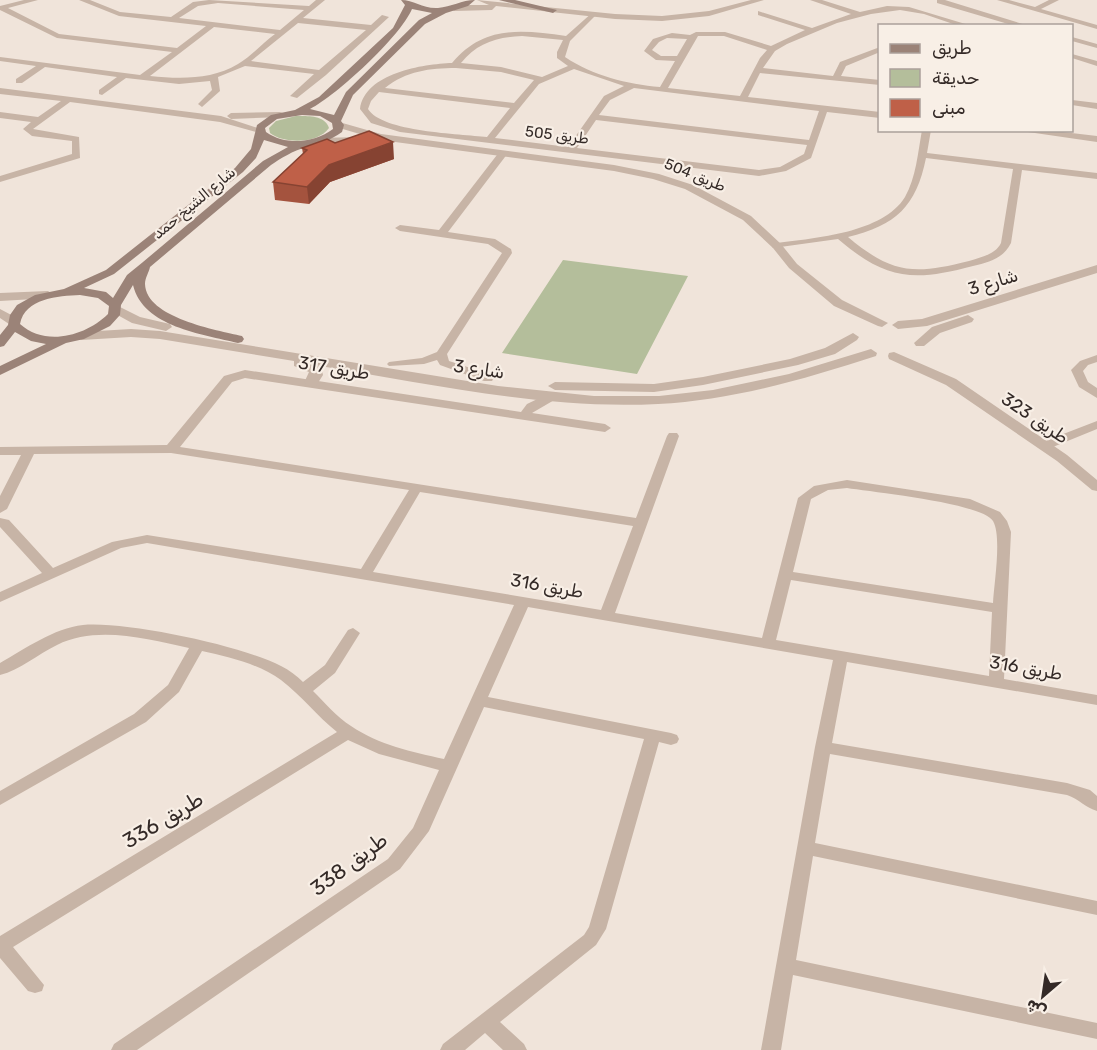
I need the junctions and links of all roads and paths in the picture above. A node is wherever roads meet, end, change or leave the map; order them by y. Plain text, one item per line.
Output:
1 (33, 0) edge
2 (83, 0) edge
3 (321, 0) edge
4 (471, 0) edge
5 (481, 0) edge
6 (503, 0) edge
7 (760, 0) edge
8 (814, 0) edge
9 (1000, 0) edge
10 (1055, 0) edge
11 (405, 1) edge
12 (827, 1) edge
13 (940, 1) edge
14 (522, 7) junction
15 (1, 8) edge
16 (311, 8) junction
17 (450, 9) junction
18 (553, 10) junction
19 (1042, 10) junction
20 (761, 13) dead end
21 (593, 14) junction
22 (859, 14) junction
23 (385, 17) dead end
24 (172, 20) junction
25 (297, 20) junction
26 (950, 20) junction
27 (941, 24) edge
28 (962, 24) edge
29 (1017, 24) edge
30 (212, 25) junction
31 (1097, 27) edge
32 (373, 28) junction
33 (814, 31) junction
34 (280, 32) junction
35 (692, 38) junction
36 (570, 39) junction
37 (1073, 40) edge
38 (1097, 46) edge
39 (772, 49) junction
40 (878, 49) edge
41 (177, 50) junction
42 (1073, 57) edge
43 (1, 60) edge
44 (680, 60) junction
45 (1087, 61) junction
46 (244, 63) junction
47 (1097, 64) edge
48 (42, 66) junction
49 (454, 66) junction
50 (575, 66) junction
51 (1073, 67) edge
52 (758, 70) junction
53 (323, 73) junction
54 (124, 76) junction
55 (214, 77) junction
56 (142, 78) junction
57 (836, 78) junction
58 (542, 79) junction
59 (19, 81) dead end
60 (878, 83) edge
61 (632, 86) junction
62 (376, 89) junction
63 (0, 91) edge
64 (662, 91) junction
65 (102, 92) dead end
66 (294, 96) dead end
67 (68, 100) junction
68 (742, 100) junction
69 (1073, 103) edge
70 (202, 104) dead end
71 (517, 106) junction
72 (1097, 106) edge
73 (824, 109) junction
74 (294, 113) junction
75 (186, 114) junction
76 (0, 115) edge
77 (280, 115) junction
78 (878, 115) edge
79 (593, 117) junction
80 (38, 120) junction
81 (337, 122) junction
82 (260, 132) junction
83 (927, 132) edge
84 (1034, 132) edge
85 (1097, 140) edge
86 (488, 141) junction
87 (312, 142) junction
88 (413, 142) junction
89 (812, 142) junction
90 (570, 151) junction
91 (503, 153) junction
92 (921, 155) junction
93 (1018, 167) junction
94 (1097, 176) edge
95 (0, 179) edge
96 (400, 228) dead end
97 (441, 234) junction
98 (842, 237) junction
99 (777, 246) junction
100 (147, 264) junction
101 (1097, 269) edge
102 (1097, 279) edge
103 (68, 291) junction
104 (48, 295) junction
105 (0, 297) edge
106 (838, 303) junction
107 (115, 307) junction
108 (0, 313) edge
109 (14, 323) junction
110 (882, 323) junction
111 (898, 326) junction
112 (855, 333) junction
113 (77, 337) junction
114 (238, 339) junction
115 (0, 343) edge
116 (220, 345) junction
117 (919, 346) junction
118 (871, 353) junction
119 (441, 354) junction
120 (894, 356) junction
121 (1097, 358) edge
122 (393, 364) junction
123 (0, 371) edge
124 (488, 378) junction
125 (951, 382) junction
126 (311, 383) junction
127 (511, 392) junction
128 (1097, 394) edge
129 (552, 396) junction
130 (525, 414) junction
131 (1097, 425) edge
132 (605, 428) dead end
133 (673, 436) dead end
134 (1044, 446) junction
135 (171, 450) junction
136 (0, 451) edge
137 (29, 451) junction
138 (417, 487) junction
139 (1097, 487) edge
140 (0, 509) edge
141 (0, 522) edge
142 (642, 523) junction
143 (50, 573) junction
144 (364, 574) junction
145 (785, 575) junction
146 (0, 597) edge
147 (523, 601) junction
148 (1001, 609) junction
149 (606, 617) junction
150 (353, 633) dead end
151 (768, 643) junction
152 (197, 647) junction
153 (841, 656) junction
154 (0, 670) edge
155 (996, 682) junction
156 (304, 690) junction
157 (1097, 699) edge
158 (478, 700) junction
159 (349, 732) junction
160 (823, 747) junction
161 (448, 766) junction
162 (0, 799) edge
163 (1097, 806) edge
164 (806, 848) junction
165 (1097, 908) edge
166 (0, 945) edge
167 (786, 966) junction
168 (35, 986) dead end
169 (486, 1022) junction
170 (1097, 1031) edge
171 (121, 1050) edge
172 (450, 1050) edge
173 (517, 1050) edge
174 (771, 1050) edge

1 - 15 street
2 - 24 street
3 - 16 street
4 - 17 main road
5 - 14 street
6 - 18 main road
7 - 21 street
8 - 12 street
9 - 19 street
10 - 19 street
11 - 17 main road
11 - 74 main road
12 - 22 street
13 - 29 street
14 - 17 street
14 - 18 street
15 - 41 street
16 - 24 street
16 - 25 street
17 - 81 main road
18 - 21 street
19 - 29 street
19 - 31 street
20 - 33 street
21 - 36 street
22 - 26 street
22 - 33 street
23 - 32 street
24 - 30 street
25 - 32 street
25 - 34 street
26 - 27 street
26 - 28 street
30 - 34 street
30 - 41 street
32 - 53 street
33 - 39 street
34 - 46 street
35 - 39 street
35 - 44 street
35 - 44 street
36 - 49 street
36 - 50 street
37 - 38 street
39 - 52 street
40 - 57 street
41 - 56 street
42 - 45 street
43 - 48 street
44 - 64 street
45 - 47 street
45 - 51 street
46 - 53 street
46 - 55 street
48 - 54 street
48 - 59 street
49 - 58 street
49 - 62 street
50 - 58 street
50 - 61 street
52 - 57 street
52 - 68 street
53 - 66 street
54 - 56 street
54 - 65 street
55 - 56 street
55 - 70 street
57 - 60 street
58 - 71 street
61 - 64 street
61 - 79 street
62 - 71 street
62 - 86 street, طريق 505
63 - 67 street
64 - 68 street
67 - 75 street
67 - 80 street
68 - 73 street
69 - 72 street
71 - 86 street
73 - 78 street
73 - 89 street, طريق 505
74 - 77 main road
74 - 81 main road
75 - 77 street
75 - 82 street
76 - 80 street
77 - 82 main road
79 - 89 street
79 - 90 street
80 - 95 street
81 - 87 main road, شارع الشيخ حمد
81 - 88 street, طريق 504
82 - 87 main road
82 - 103 main road, شارع الشيخ حمد
83 - 92 street
84 - 85 street
86 - 90 street, طريق 505
87 - 88 street, طريق 504
87 - 100 main road, شارع الشيخ حمد
88 - 91 street, طريق 504
89 - 90 street, طريق 505
91 - 97 street
91 - 99 street, طريق 504
92 - 93 street
92 - 98 street
93 - 94 street
93 - 98 street
96 - 97 street
97 - 119 street
98 - 99 street
99 - 106 street, طريق 504
100 - 107 main road, شارع الشيخ حمد
100 - 114 main road
101 - 111 street, شارع 3
102 - 117 street, شارع 3
103 - 104 main road
103 - 107 main road
104 - 105 street
104 - 109 main road
106 - 110 street, طريق 504
106 - 112 street, طريق 504
107 - 113 main road, شارع الشيخ حمد
107 - 114 street, شارع 3
108 - 109 street
109 - 113 main road
109 - 115 main road
110 - 111 street
110 - 112 street, شارع 3
111 - 117 street, طريق 323
112 - 118 street, طريق 504
112 - 124 street, شارع 3
113 - 116 street, شارع 3
113 - 123 main road
114 - 122 street, شارع 3
116 - 126 street
116 - 127 street, شارع 3
117 - 120 street, شارع 3
117 - 125 street, طريق 323
118 - 120 street
118 - 129 street, شارع 3
119 - 122 street
119 - 124 street
120 - 125 street, طريق 323
121 - 128 street
122 - 124 street, شارع 3
125 - 134 street, طريق 323
126 - 130 street, طريق 317
126 - 135 street, طريق 317
127 - 129 street, شارع 3
127 - 130 street
129 - 130 street
130 - 132 street, طريق 317
131 - 134 street
133 - 142 street
134 - 139 street, طريق 323
135 - 137 street
135 - 138 street
136 - 137 street
137 - 140 street
138 - 142 street
138 - 144 street
141 - 143 street
142 - 149 street
143 - 144 street, طريق 316
143 - 146 street, طريق 316
144 - 147 street, طريق 316
145 - 148 street
145 - 148 street
145 - 151 street
147 - 149 street, طريق 316
147 - 158 street, طريق 338
148 - 155 street
149 - 151 street, طريق 316
150 - 156 street
151 - 153 street, طريق 316
152 - 154 street
152 - 156 street
152 - 162 street
153 - 155 street, طريق 316
153 - 160 street
155 - 157 street, طريق 316
156 - 159 street
158 - 161 street, طريق 338
158 - 169 street
159 - 161 street
159 - 166 street, طريق 336
160 - 163 street
160 - 164 street
161 - 171 street, طريق 338
164 - 165 street
164 - 167 street
166 - 168 street, طريق 336
167 - 170 street
167 - 174 street
169 - 172 street
169 - 173 street

